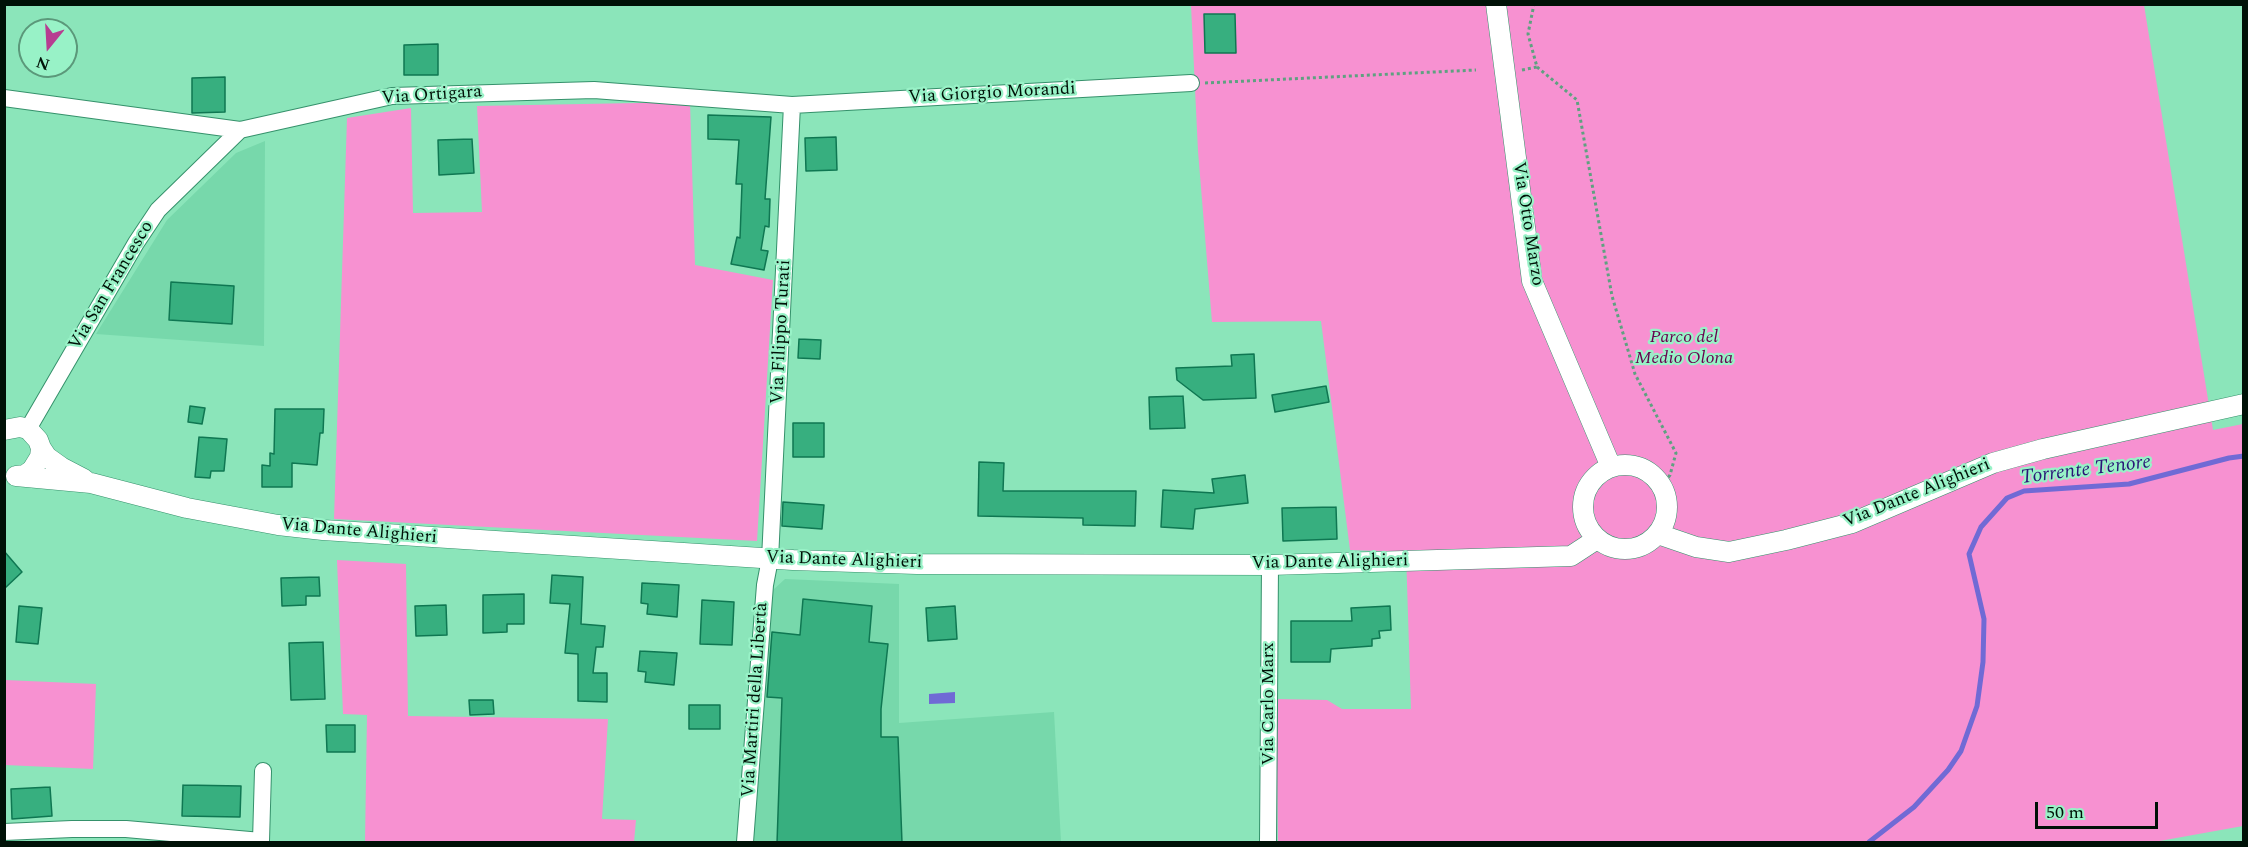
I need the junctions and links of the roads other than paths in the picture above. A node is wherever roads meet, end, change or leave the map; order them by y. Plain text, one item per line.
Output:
1 (1496, 4) edge
2 (1191, 83) road end
3 (4, 98) edge
4 (792, 105) junction
5 (240, 130) junction
6 (2244, 404) edge
7 (28, 429) junction
8 (4, 430) edge
9 (41, 448) junction
10 (1611, 467) junction
11 (10, 475) edge
12 (92, 483) junction
13 (1658, 534) junction
14 (1597, 539) junction
15 (770, 559) junction
16 (1270, 565) junction
17 (263, 771) dead end
18 (4, 832) edge
19 (745, 843) edge
20 (1268, 843) edge

1 - 10 street, Via Otto Marzo
2 - 4 street, Via Giorgio Morandi
3 - 5 street, Via Ortigara
4 - 5 street, Via Ortigara
4 - 15 street, Via Filippo Turati
5 - 7 street, Via San Francesco
6 - 13 street, Via Dante Alighieri
7 - 8 street
7 - 9 street, Via Dante Alighieri
9 - 11 street, Via Dante Alighieri
9 - 12 street, Via Dante Alighieri
10 - 13 street
10 - 14 street
11 - 12 street, Via Dante Alighieri
12 - 15 street, Via Dante Alighieri
13 - 14 street
14 - 16 street, Via Dante Alighieri
15 - 16 street, Via Dante Alighieri
15 - 19 street, Via Martiri della Libertà
16 - 20 street, Via Carlo Marx
17 - 18 street

